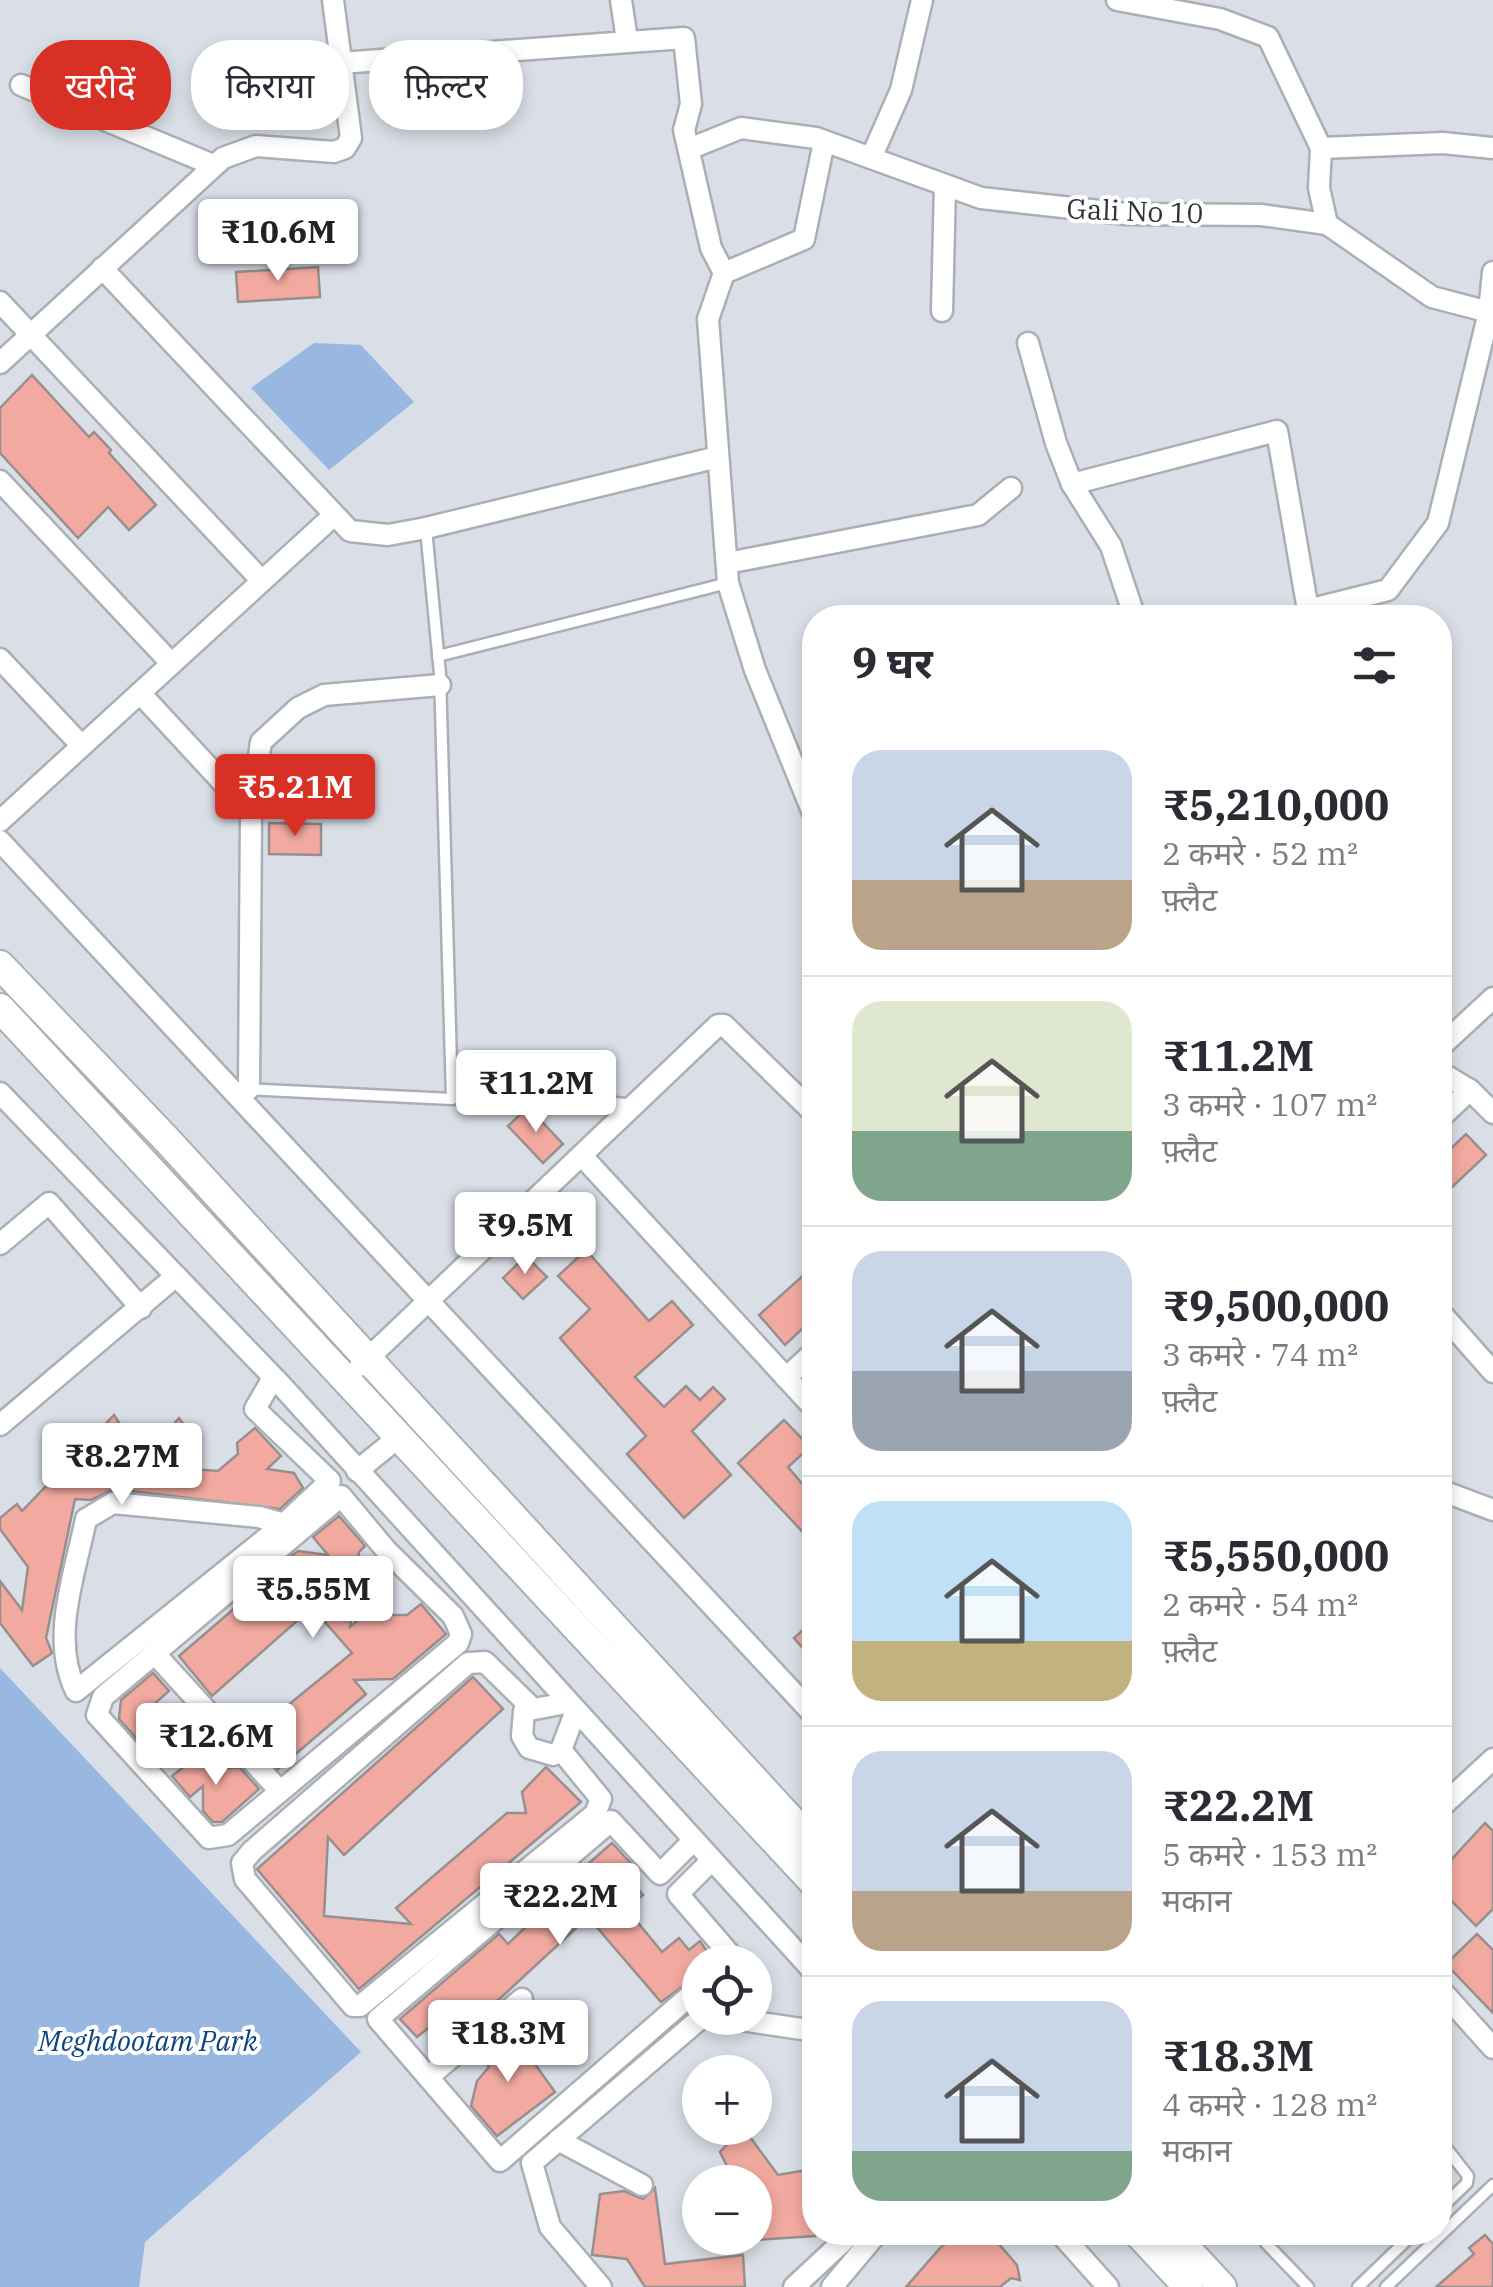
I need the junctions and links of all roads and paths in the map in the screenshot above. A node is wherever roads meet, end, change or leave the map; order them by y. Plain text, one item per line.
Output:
1 (333, 0) edge
2 (621, 0) edge
3 (922, 0) edge
4 (1128, 1) edge
5 (337, 40) edge
6 (627, 40) junction
7 (349, 62) edge
8 (21, 85) dead end
9 (349, 130) edge
10 (824, 142) junction
11 (1321, 148) junction
12 (1493, 148) edge
13 (689, 149) junction
14 (871, 158) junction
15 (212, 165) junction
16 (946, 185) junction
17 (1327, 224) junction
18 (102, 268) junction
19 (1493, 272) edge
20 (724, 273) junction
21 (0, 302) edge
22 (942, 311) dead end
23 (1491, 313) edge
24 (30, 334) junction
25 (1028, 344) dead end
26 (0, 363) edge
27 (718, 457) junction
28 (0, 481) edge
29 (1072, 484) junction
30 (1012, 488) dead end
31 (332, 516) junction
32 (426, 528) junction
33 (727, 573) junction
34 (262, 581) junction
35 (1131, 605) edge
36 (1307, 605) edge
37 (1328, 605) edge
38 (438, 656) junction
39 (0, 660) edge
40 (170, 663) junction
41 (440, 685) junction
42 (140, 693) junction
43 (82, 745) junction
44 (802, 786) edge
45 (252, 813) junction
46 (0, 822) edge
47 (0, 841) edge
48 (0, 966) edge
49 (1493, 998) edge
50 (0, 1008) edge
51 (1452, 1036) edge
52 (1452, 1079) edge
53 (239, 1089) junction
54 (1470, 1090) junction
55 (0, 1093) edge
56 (452, 1099) junction
57 (802, 1101) edge
58 (637, 1106) junction
59 (1452, 1107) edge
60 (1493, 1113) edge
61 (583, 1157) junction
62 (0, 1244) edge
63 (176, 1276) junction
64 (429, 1302) junction
65 (141, 1308) junction
66 (1452, 1326) edge
67 (368, 1359) junction
68 (802, 1363) edge
69 (1493, 1372) edge
70 (274, 1378) junction
71 (346, 1378) junction
72 (786, 1378) junction
73 (802, 1395) edge
74 (4, 1415) edge
75 (400, 1436) junction
76 (357, 1470) junction
77 (1452, 1495) edge
78 (1493, 1510) edge
79 (284, 1524) junction
80 (409, 1528) junction
81 (386, 1550) junction
82 (438, 1561) junction
83 (260, 1566) junction
84 (418, 1581) junction
85 (292, 1603) dead end
86 (156, 1655) junction
87 (802, 1702) edge
88 (532, 1708) junction
89 (571, 1708) junction
90 (561, 1750) junction
91 (1493, 1759) edge
92 (278, 1789) junction
93 (1452, 1797) edge
94 (802, 1832) edge
95 (692, 1842) junction
96 (710, 1862) junction
97 (802, 1870) edge
98 (660, 1874) junction
99 (678, 1894) junction
100 (722, 1945) edge
101 (802, 1959) edge
102 (522, 1999) dead end
103 (682, 2003) edge
104 (1452, 2003) edge
105 (772, 2025) edge
106 (802, 2029) edge
107 (682, 2034) edge
108 (1493, 2048) edge
109 (428, 2078) junction
110 (558, 2140) junction
111 (1452, 2155) edge
112 (642, 2185) dead end
113 (1493, 2185) edge
114 (1452, 2198) edge
115 (1452, 2224) edge
116 (839, 2245) edge
117 (867, 2245) edge
118 (1070, 2245) edge
119 (1149, 2245) edge
120 (1183, 2245) edge
121 (1268, 2245) edge
122 (1402, 2245) edge
123 (1430, 2245) edge
124 (601, 2287) edge
125 (794, 2287) edge
126 (832, 2287) edge
127 (1108, 2287) edge
128 (1188, 2287) edge
129 (1222, 2287) edge
130 (1308, 2287) edge
131 (1358, 2287) edge
132 (1386, 2287) edge

1 - 5 street
2 - 6 street
3 - 14 street
4 - 11 street
6 - 7 street
6 - 13 street
8 - 15 street
9 - 15 street
10 - 13 street, Gali No 10
10 - 14 street, Gali No 10
10 - 20 street
11 - 12 street
11 - 17 street
13 - 20 street
14 - 16 street, Gali No 10
15 - 18 street
16 - 17 street, Gali No 10
16 - 22 street
17 - 23 street
18 - 24 street
18 - 31 street
19 - 23 street
20 - 27 street
21 - 24 street
23 - 37 street
24 - 26 street
24 - 34 street
25 - 29 street
27 - 32 street
27 - 33 street
28 - 40 street
29 - 35 street
29 - 36 street
30 - 33 street
31 - 32 street
31 - 34 street
32 - 38 lane
33 - 38 lane
33 - 44 street
34 - 40 street
38 - 41 lane
39 - 43 street
40 - 42 street
41 - 45 street
41 - 56 lane
42 - 43 street
42 - 45 street
43 - 46 street
45 - 53 street
47 - 53 street
48 - 67 street
49 - 51 street
50 - 71 street
52 - 54 street
53 - 56 lane
53 - 64 street
54 - 59 street
54 - 60 street
55 - 63 street
56 - 58 lane
57 - 58 street
58 - 61 street
61 - 64 street
61 - 72 street
62 - 65 street
63 - 65 street
63 - 70 street
64 - 67 street
64 - 87 street
65 - 74 street
66 - 69 street
67 - 71 street
67 - 94 street
68 - 72 street
70 - 76 street
70 - 79 street
71 - 75 street
72 - 73 street
75 - 76 street
75 - 97 street
76 - 80 street
77 - 78 street
79 - 79 street
80 - 81 street
80 - 82 street
81 - 83 street
81 - 84 street
82 - 84 street
82 - 89 street
83 - 85 lane
83 - 86 street
84 - 92 street
86 - 92 street
86 - 92 street
88 - 89 street
88 - 90 street
88 - 90 street
89 - 90 street
89 - 95 street
91 - 93 street
95 - 96 street
95 - 98 street
96 - 99 street
96 - 101 street
98 - 99 street
98 - 109 street
99 - 100 street
102 - 109 street
103 - 109 street
104 - 108 street
105 - 106 street
107 - 110 street
110 - 112 street
110 - 124 street
111 - 114 lane
113 - 115 lane
116 - 125 street
117 - 126 street
118 - 127 street
119 - 128 street
120 - 129 street
121 - 130 lane
122 - 131 lane
123 - 132 lane

